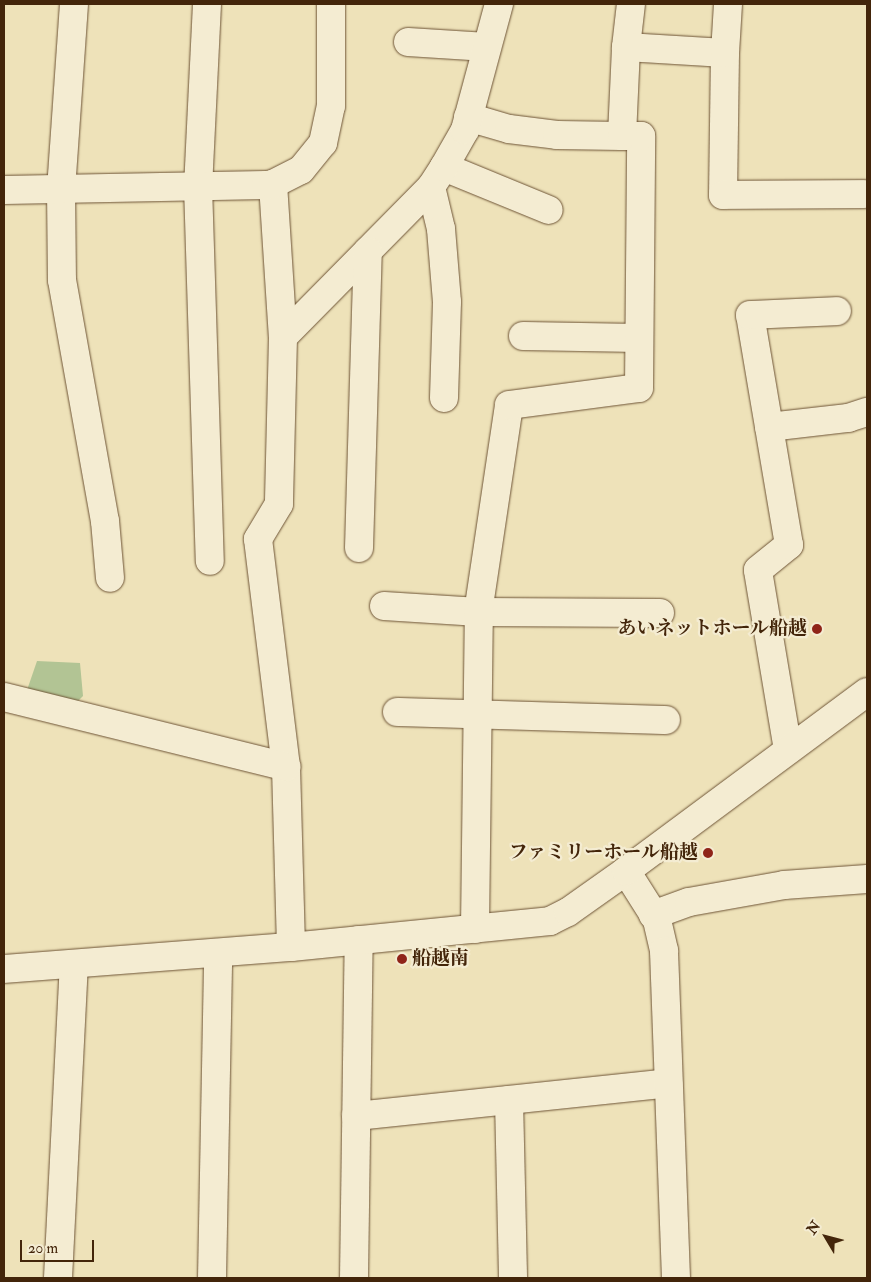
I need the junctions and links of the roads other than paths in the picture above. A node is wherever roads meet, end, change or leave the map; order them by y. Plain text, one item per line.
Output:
1 (74, 4) edge
2 (207, 4) edge
3 (331, 4) edge
4 (499, 4) edge
5 (630, 4) edge
6 (728, 4) edge
7 (408, 42) dead end
8 (487, 47) junction
9 (626, 47) junction
10 (725, 53) junction
11 (468, 117) junction
12 (622, 136) junction
13 (437, 177) junction
14 (273, 184) junction
15 (198, 186) junction
16 (61, 188) junction
17 (4, 190) edge
18 (864, 194) dead end
19 (549, 210) dead end
20 (368, 251) junction
21 (837, 311) dead end
22 (523, 336) dead end
23 (283, 338) junction
24 (639, 338) junction
25 (444, 398) dead end
26 (867, 412) edge
27 (769, 427) junction
28 (359, 548) dead end
29 (210, 561) dead end
30 (110, 578) dead end
31 (384, 606) dead end
32 (479, 612) junction
33 (660, 613) dead end
34 (867, 692) edge
35 (4, 697) edge
36 (397, 712) dead end
37 (478, 713) junction
38 (666, 720) dead end
39 (788, 750) junction
40 (286, 767) junction
41 (626, 871) junction
42 (867, 879) edge
43 (653, 915) junction
44 (475, 929) junction
45 (358, 940) junction
46 (291, 947) junction
47 (218, 953) junction
48 (74, 964) junction
49 (4, 969) edge
50 (668, 1083) junction
51 (509, 1100) junction
52 (356, 1116) junction
53 (58, 1278) edge
54 (212, 1278) edge
55 (354, 1278) edge
56 (512, 1278) edge
57 (676, 1278) edge

1 - 16 street
2 - 15 street
3 - 14 street
4 - 8 street
5 - 9 street
6 - 10 street
7 - 8 street
8 - 11 street
9 - 10 street
9 - 12 street
10 - 18 street
11 - 12 street
11 - 13 street
12 - 24 street
13 - 19 street
13 - 20 street
13 - 25 street
14 - 15 street
14 - 23 street
15 - 16 street
15 - 29 street
16 - 17 street
16 - 30 street
20 - 23 street
20 - 28 street
21 - 27 street
22 - 24 street
23 - 40 street
24 - 32 street
26 - 27 street
27 - 39 street
31 - 32 street
32 - 33 street
32 - 37 street
34 - 39 street
35 - 40 street
36 - 37 street
37 - 38 street
37 - 44 street
39 - 41 street
40 - 46 street
41 - 43 street
41 - 44 street
42 - 43 street
43 - 50 street
44 - 45 street
45 - 46 street
45 - 52 street
46 - 47 street
47 - 48 street
47 - 54 street
48 - 49 street
48 - 53 street
50 - 51 street
50 - 57 street
51 - 52 street
51 - 56 street
52 - 55 street

